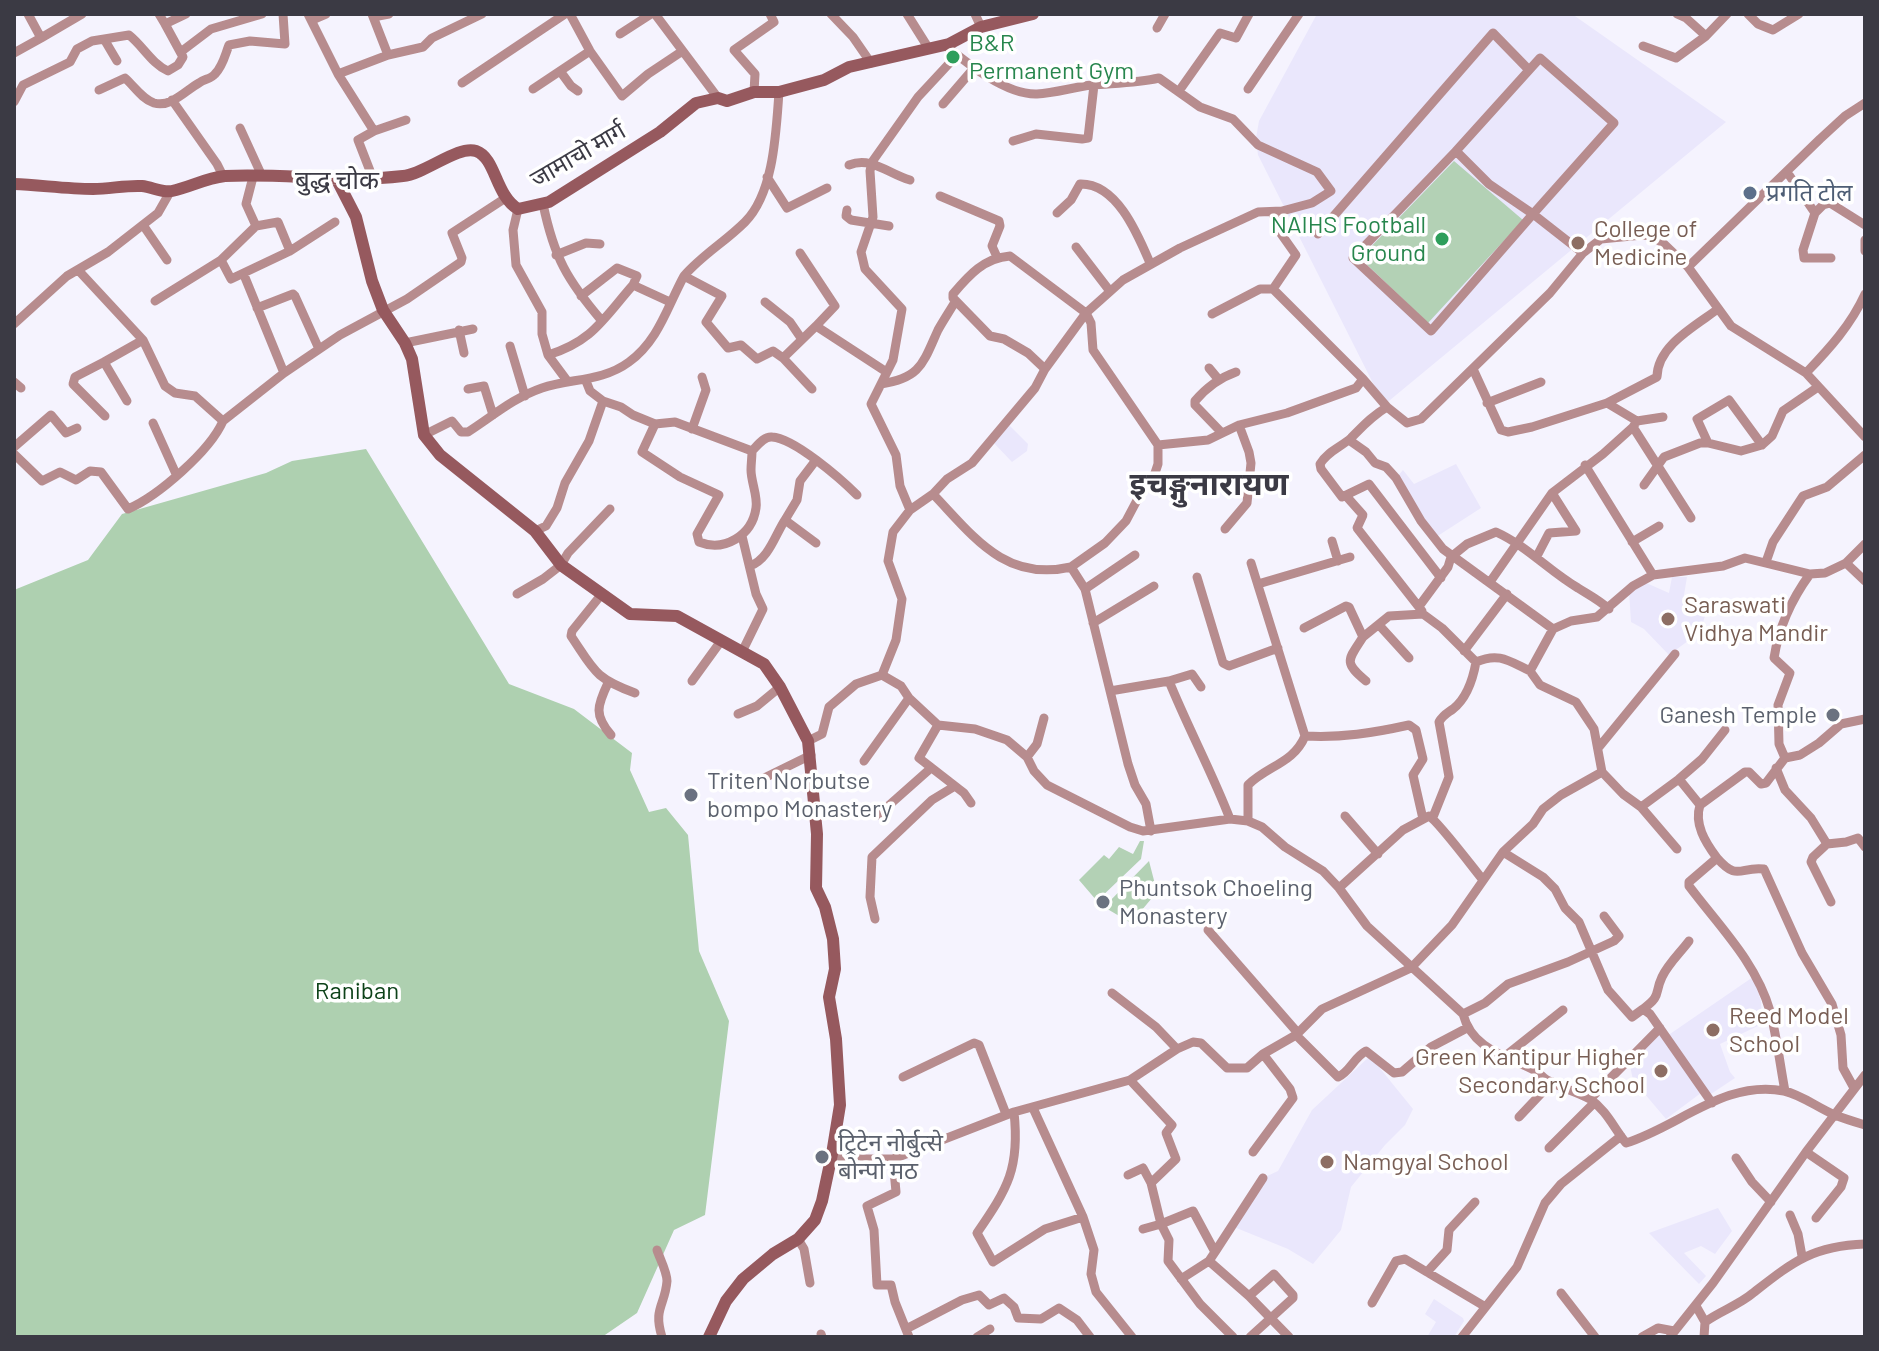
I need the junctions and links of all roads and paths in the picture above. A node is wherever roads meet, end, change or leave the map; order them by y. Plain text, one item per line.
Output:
1 (28, 14) edge
2 (82, 14) edge
3 (159, 14) edge
4 (186, 14) edge
5 (262, 14) edge
6 (283, 14) edge
7 (326, 14) edge
8 (389, 14) edge
9 (482, 14) edge
10 (568, 14) edge
11 (653, 14) edge
12 (770, 14) edge
13 (831, 14) edge
14 (907, 14) edge
15 (975, 14) edge
16 (1033, 14) edge
17 (1165, 14) edge
18 (1249, 14) edge
19 (1299, 14) edge
20 (1677, 14) edge
21 (1727, 14) edge
22 (1748, 14) edge
23 (1799, 14) edge
24 (372, 16) edge
25 (310, 17) edge
26 (165, 24) junction
27 (981, 27) junction
28 (1157, 28) dead end
29 (620, 34) dead end
30 (1706, 36) junction
31 (41, 38) junction
32 (104, 39) junction
33 (945, 45) junction
34 (1643, 46) dead end
35 (929, 49) junction
36 (182, 51) junction
37 (590, 51) junction
38 (681, 52) junction
39 (14, 53) edge
40 (388, 55) junction
41 (957, 55) junction
42 (117, 61) dead end
43 (871, 63) junction
44 (974, 68) junction
45 (1529, 70) junction
46 (560, 71) junction
47 (338, 74) junction
48 (462, 83) dead end
49 (1094, 85) junction
50 (533, 89) dead end
51 (1248, 89) dead end
52 (99, 90) dead end
53 (578, 91) dead end
54 (1179, 91) junction
55 (754, 92) junction
56 (779, 92) junction
57 (718, 98) junction
58 (172, 100) junction
59 (14, 102) edge
60 (1865, 103) edge
61 (943, 104) dead end
62 (406, 120) dead end
63 (240, 128) dead end
64 (374, 131) junction
65 (1013, 141) dead end
66 (1456, 151) junction
67 (872, 162) junction
68 (849, 165) dead end
69 (1787, 172) junction
70 (223, 176) junction
71 (258, 176) junction
72 (372, 176) junction
73 (767, 177) junction
74 (337, 180) junction
75 (910, 180) dead end
76 (14, 184) edge
77 (827, 188) dead end
78 (170, 192) junction
79 (940, 196) dead end
80 (504, 199) junction
81 (543, 204) junction
82 (518, 209) junction
83 (847, 210) dead end
84 (1057, 213) dead end
85 (1273, 213) junction
86 (1815, 213) junction
87 (1533, 214) junction
88 (335, 222) dead end
89 (872, 224) junction
90 (143, 225) junction
91 (1865, 225) edge
92 (256, 226) junction
93 (889, 226) dead end
94 (1318, 234) dead end
95 (1865, 240) edge
96 (600, 244) dead end
97 (1076, 247) dead end
98 (1579, 250) dead end
99 (290, 251) junction
100 (1865, 251) edge
101 (800, 253) dead end
102 (556, 255) junction
103 (997, 257) junction
104 (1831, 258) dead end
105 (167, 260) dead end
106 (221, 260) junction
107 (1150, 263) junction
108 (1688, 267) junction
109 (79, 271) junction
110 (244, 275) junction
111 (684, 276) junction
112 (633, 285) junction
113 (1273, 289) junction
114 (1109, 290) junction
115 (1865, 294) edge
116 (581, 296) junction
117 (155, 301) dead end
118 (670, 302) junction
119 (765, 302) dead end
120 (955, 302) junction
121 (257, 308) junction
122 (1718, 309) junction
123 (383, 310) junction
124 (1086, 313) junction
125 (1212, 314) dead end
126 (602, 321) junction
127 (14, 324) edge
128 (816, 326) junction
129 (473, 329) dead end
130 (459, 330) junction
131 (801, 338) junction
132 (143, 340) junction
133 (405, 343) junction
134 (510, 346) dead end
135 (319, 349) junction
136 (464, 353) dead end
137 (548, 355) junction
138 (783, 358) junction
139 (104, 362) junction
140 (1209, 368) dead end
141 (1045, 369) junction
142 (1473, 369) junction
143 (885, 371) junction
144 (1236, 372) dead end
145 (284, 373) junction
146 (1806, 373) junction
147 (702, 377) dead end
148 (1363, 379) junction
149 (1219, 380) junction
150 (586, 381) junction
151 (568, 382) junction
152 (1541, 382) dead end
153 (881, 384) junction
154 (1818, 387) junction
155 (468, 389) dead end
156 (812, 389) dead end
157 (525, 396) junction
158 (127, 401) dead end
159 (603, 401) junction
160 (1487, 403) junction
161 (1607, 403) junction
162 (1387, 407) junction
163 (493, 415) junction
164 (105, 416) dead end
165 (1663, 417) dead end
166 (223, 421) junction
167 (153, 423) dead end
168 (655, 424) junction
169 (1635, 424) junction
170 (1239, 425) junction
171 (77, 428) dead end
172 (692, 429) junction
173 (1863, 432) edge
174 (1222, 433) junction
175 (424, 435) junction
176 (1349, 440) junction
177 (1708, 443) junction
178 (1158, 445) junction
179 (1762, 445) junction
180 (14, 447) edge
181 (752, 451) junction
182 (14, 454) edge
183 (1865, 455) edge
184 (816, 460) junction
185 (1657, 464) junction
186 (1585, 465) junction
187 (176, 474) junction
188 (1644, 485) dead end
189 (1552, 493) junction
190 (933, 494) junction
191 (857, 495) dead end
192 (1347, 497) junction
193 (610, 509) dead end
194 (910, 510) junction
195 (1691, 518) dead end
196 (785, 520) junction
197 (1659, 526) dead end
198 (1225, 529) dead end
199 (535, 531) junction
200 (742, 536) junction
201 (1332, 541) dead end
202 (1517, 541) junction
203 (1632, 542) junction
204 (816, 543) dead end
205 (1865, 544) edge
206 (1135, 555) dead end
207 (1537, 556) junction
208 (1350, 557) dead end
209 (1451, 557) junction
210 (1338, 561) junction
211 (1766, 562) junction
212 (1251, 563) dead end
213 (1846, 563) junction
214 (561, 565) junction
215 (750, 566) junction
216 (1071, 567) junction
217 (1810, 574) junction
218 (1653, 575) junction
219 (1197, 577) dead end
220 (1441, 578) junction
221 (1865, 581) edge
222 (1490, 582) junction
223 (1258, 584) junction
224 (1154, 586) dead end
225 (1085, 589) junction
226 (517, 594) dead end
227 (1507, 594) junction
228 (601, 595) junction
229 (1609, 609) junction
230 (1422, 610) junction
231 (1093, 623) junction
232 (1379, 625) junction
233 (1304, 628) dead end
234 (1553, 629) junction
235 (1363, 637) junction
236 (721, 641) junction
237 (1278, 648) junction
238 (1464, 651) junction
239 (742, 652) junction
240 (1675, 654) dead end
241 (1409, 658) dead end
242 (1476, 662) junction
243 (1530, 671) junction
244 (882, 675) junction
245 (692, 681) dead end
246 (1169, 681) junction
247 (1366, 681) dead end
248 (608, 683) junction
249 (780, 687) junction
250 (1201, 687) dead end
251 (1110, 691) junction
252 (635, 693) dead end
253 (909, 698) junction
254 (738, 714) dead end
255 (1044, 718) dead end
256 (1865, 719) edge
257 (938, 725) junction
258 (1725, 730) dead end
259 (611, 735) dead end
260 (1305, 736) junction
261 (808, 741) junction
262 (1599, 747) junction
263 (811, 755) junction
264 (1027, 757) junction
265 (1785, 758) junction
266 (864, 761) dead end
267 (931, 768) junction
268 (1776, 768) junction
269 (1602, 772) junction
270 (1679, 779) junction
271 (756, 782) dead end
272 (955, 786) junction
273 (971, 803) dead end
274 (1700, 805) junction
275 (1641, 807) junction
276 (878, 815) dead end
277 (1345, 816) dead end
278 (1428, 818) junction
279 (1230, 819) junction
280 (1248, 821) junction
281 (1151, 831) junction
282 (1862, 835) edge
283 (1827, 844) junction
284 (1865, 847) edge
285 (1677, 849) dead end
286 (1503, 852) junction
287 (1378, 854) junction
288 (1717, 858) junction
289 (1483, 880) junction
290 (1339, 888) junction
291 (1831, 902) dead end
292 (1604, 916) dead end
293 (875, 919) dead end
294 (1208, 930) dead end
295 (1689, 941) dead end
296 (1593, 952) junction
297 (1411, 968) junction
298 (1112, 993) dead end
299 (1643, 1009) junction
300 (1563, 1010) dead end
301 (1463, 1014) junction
302 (1467, 1028) junction
303 (1660, 1028) junction
304 (1297, 1034) junction
305 (1177, 1049) junction
306 (1263, 1054) junction
307 (1504, 1057) junction
308 (1865, 1075) edge
309 (903, 1077) dead end
310 (1130, 1080) junction
311 (1552, 1082) junction
312 (1854, 1088) junction
313 (1785, 1091) junction
314 (1592, 1101) junction
315 (1712, 1103) junction
316 (1033, 1108) junction
317 (1010, 1113) junction
318 (1836, 1116) junction
319 (1519, 1117) dead end
320 (1865, 1125) edge
321 (1621, 1136) junction
322 (1549, 1148) dead end
323 (1253, 1152) dead end
324 (1806, 1152) junction
325 (832, 1154) junction
326 (1736, 1158) dead end
327 (893, 1159) junction
328 (1128, 1175) dead end
329 (1263, 1178) dead end
330 (1151, 1183) junction
331 (1475, 1202) dead end
332 (1771, 1202) junction
333 (1790, 1215) dead end
334 (1083, 1217) junction
335 (1816, 1218) dead end
336 (1161, 1224) junction
337 (1143, 1229) dead end
338 (798, 1239) junction
339 (1865, 1244) edge
340 (657, 1250) dead end
341 (1802, 1256) junction
342 (1212, 1257) junction
343 (1427, 1272) junction
344 (1181, 1279) junction
345 (810, 1283) dead end
346 (1561, 1293) dead end
347 (1249, 1296) junction
348 (1372, 1303) dead end
349 (1484, 1306) junction
350 (1696, 1306) junction
351 (1270, 1320) junction
352 (1705, 1322) junction
353 (990, 1329) dead end
354 (908, 1333) edge
355 (1672, 1334) edge
356 (1466, 1336) edge
357 (662, 1337) edge
358 (709, 1337) edge
359 (977, 1337) edge
360 (1090, 1337) edge
361 (1132, 1337) edge
362 (1233, 1337) edge
363 (1250, 1337) edge
364 (1289, 1337) edge
365 (1595, 1337) edge
366 (1642, 1337) edge
367 (1704, 1337) edge

1 - 31 street
2 - 31 street
3 - 26 street
4 - 26 street
5 - 36 street
6 - 58 street
7 - 25 street
8 - 24 street
9 - 40 street
10 - 37 street
10 - 48 street
11 - 29 street
11 - 38 street
12 - 55 street
13 - 43 street
14 - 35 street
15 - 27 street
16 - 27 street, जामाचो मार्ग
17 - 28 street
18 - 54 street
19 - 51 street
20 - 30 street
21 - 30 street
22 - 23 street
24 - 40 street
25 - 47 street
26 - 36 street
27 - 33 street, जामाचो मार्ग
30 - 34 street
31 - 39 street
32 - 36 street
32 - 42 street
32 - 59 street
33 - 35 street, जामाचो मार्ग
33 - 41 street
35 - 43 street, जामाचो मार्ग
37 - 38 street
37 - 46 street
38 - 57 street
40 - 47 street
41 - 44 street
41 - 67 street
43 - 56 street, जामाचो मार्ग
44 - 49 street
44 - 61 street
45 - 66 street
45 - 87 street
45 - 94 street
46 - 50 street
46 - 53 street
47 - 64 street
49 - 54 street
49 - 65 street
52 - 58 street
54 - 85 street
55 - 56 street, जामाचो मार्ग
55 - 57 street, जामाचो मार्ग
56 - 73 street
57 - 81 street, जामाचो मार्ग
58 - 70 street
60 - 69 street
62 - 64 street
63 - 71 street
64 - 72 street
66 - 87 street
66 - 87 street
67 - 68 street
67 - 75 street
67 - 89 street
69 - 86 street
69 - 108 street
70 - 71 street, जामाचो मार्ग
70 - 78 street, जामाचो मार्ग
71 - 74 street, जामाचो मार्ग
71 - 92 street
72 - 74 street, जामाचो मार्ग
72 - 80 street, जामाचो मार्ग
73 - 77 street
73 - 111 street
74 - 123 street
76 - 78 street, जामाचो मार्ग
78 - 90 street
79 - 103 street
80 - 82 street, जामाचो मार्ग
80 - 123 street
81 - 82 street, जामाचो मार्ग
81 - 102 street
82 - 137 street
83 - 89 street
84 - 107 street
85 - 107 street
85 - 113 street
86 - 91 street
86 - 104 street
87 - 98 street
88 - 99 street
89 - 93 street
89 - 143 street
90 - 105 street
90 - 109 street
92 - 99 street
92 - 106 street
95 - 100 street
96 - 102 street
97 - 114 street
99 - 110 street
101 - 128 street
102 - 116 street
103 - 120 street
103 - 124 street
106 - 110 street
106 - 117 street
107 - 114 street
108 - 122 street
108 - 142 street
109 - 127 street
109 - 132 street
110 - 121 street
111 - 118 street
111 - 138 street
112 - 116 street
112 - 118 street
112 - 126 street
113 - 125 street
113 - 148 street
114 - 124 street
115 - 146 street
116 - 126 street
118 - 150 street
119 - 131 street
120 - 141 street
120 - 153 street
121 - 135 street
121 - 145 street
122 - 146 street
122 - 161 street
123 - 133 street
123 - 135 street
124 - 141 street
124 - 178 street
126 - 137 street
128 - 131 street
128 - 143 street
129 - 130 street
130 - 133 street
130 - 136 street
131 - 138 street
132 - 139 street
132 - 166 street
133 - 175 street
134 - 157 street
135 - 145 street
137 - 151 street
138 - 156 street
139 - 158 street
139 - 164 street
140 - 149 street
141 - 190 street
142 - 160 street
142 - 162 street
143 - 153 street
144 - 149 street
145 - 166 street
146 - 154 street
147 - 172 street
148 - 162 street
148 - 170 street
149 - 174 street
150 - 151 street
150 - 159 street
151 - 157 street
152 - 160 street
153 - 194 street
154 - 173 street
154 - 179 street
155 - 163 street
157 - 163 street
159 - 168 street
159 - 199 street
160 - 161 street
161 - 169 street
162 - 176 street
163 - 175 street
165 - 169 street
166 - 187 street
167 - 187 street
168 - 172 street
168 - 200 street
169 - 185 street
169 - 186 street
170 - 174 street
170 - 198 street
171 - 180 street
172 - 181 street
174 - 178 street
175 - 199 street
176 - 192 street
176 - 209 street
177 - 179 street
177 - 179 street
177 - 185 street
178 - 216 street
181 - 184 street
181 - 200 street
182 - 187 street
183 - 211 street
184 - 191 street
184 - 196 street
185 - 188 street
185 - 195 street
186 - 189 street
186 - 203 street
189 - 202 street
189 - 207 street
190 - 194 street
190 - 216 street
192 - 220 street
192 - 230 street
193 - 214 street
194 - 244 street
196 - 204 street
196 - 215 street
197 - 203 street
199 - 214 street
200 - 215 street
201 - 210 street
202 - 207 street
202 - 209 street
202 - 222 street
203 - 218 street
205 - 213 street
206 - 225 street
207 - 229 street
208 - 210 street
209 - 220 street
209 - 222 street
210 - 223 street
211 - 217 street
211 - 218 street
212 - 223 street
213 - 217 street
213 - 221 street
214 - 226 street
214 - 228 street
215 - 239 street
216 - 225 street
217 - 265 street
218 - 229 street
219 - 237 street
220 - 230 street
222 - 227 street
223 - 237 street
224 - 231 street
225 - 231 street
227 - 234 street
227 - 238 street
228 - 236 street
228 - 248 street
229 - 234 street
230 - 232 street
230 - 238 street
231 - 251 street
232 - 235 street
232 - 241 street
233 - 235 street
234 - 243 street
235 - 247 street
236 - 239 street
236 - 245 street
237 - 260 street
238 - 242 street
239 - 249 street
240 - 262 street
242 - 243 street
242 - 278 street
243 - 262 street
244 - 253 street
244 - 261 street
246 - 250 street
246 - 251 street
246 - 279 street
248 - 252 street
248 - 259 street
249 - 254 street
249 - 261 street
251 - 281 street
253 - 257 street
253 - 266 street
255 - 264 street
256 - 265 street
257 - 264 street
257 - 267 street
258 - 270 street
260 - 278 street
260 - 280 street
261 - 263 street
262 - 269 street
263 - 271 street
263 - 325 street
264 - 281 street
265 - 268 street
267 - 272 street
267 - 276 street
268 - 274 street
268 - 283 street
269 - 275 street
269 - 286 street
270 - 274 street
270 - 275 street
272 - 273 street
272 - 293 street
274 - 288 street
275 - 285 street
277 - 287 street
278 - 287 street
278 - 289 street
279 - 280 street
279 - 281 street
280 - 290 street
282 - 283 street
282 - 284 street
283 - 291 street
286 - 289 street
286 - 296 street
287 - 290 street
288 - 312 street
288 - 313 street
289 - 297 street
290 - 297 street
292 - 296 street
294 - 304 street
295 - 299 street
296 - 299 street
296 - 301 street
297 - 301 street
297 - 304 street
298 - 305 street
299 - 303 street
300 - 307 street
301 - 302 street
302 - 304 street
302 - 307 street
303 - 314 street
303 - 315 street
304 - 306 street
305 - 306 street
305 - 310 street
306 - 323 street
307 - 311 street
308 - 312 street
309 - 317 street
310 - 316 street
310 - 330 street
311 - 314 street
311 - 319 street
312 - 318 street
313 - 315 street
313 - 318 street
314 - 321 street
314 - 322 street
315 - 321 street
316 - 317 street
316 - 334 street
317 - 327 street
317 - 334 street
318 - 320 street
318 - 324 street
321 - 349 street
324 - 332 street
324 - 335 street
325 - 327 street
325 - 338 street
326 - 332 street
327 - 354 street
328 - 330 street
329 - 342 street
330 - 336 street
331 - 343 street
332 - 350 street
333 - 341 street
334 - 361 street
336 - 337 street
336 - 342 street
336 - 344 street
338 - 345 street
338 - 358 street
339 - 341 street
340 - 357 street
341 - 352 street
342 - 344 street
342 - 347 street
343 - 348 street
343 - 349 street
344 - 362 street
346 - 365 street
347 - 351 street
347 - 351 street
349 - 356 street
350 - 352 street
350 - 355 street
351 - 363 street
351 - 364 street
352 - 367 street
353 - 359 street
354 - 360 street
355 - 366 street

